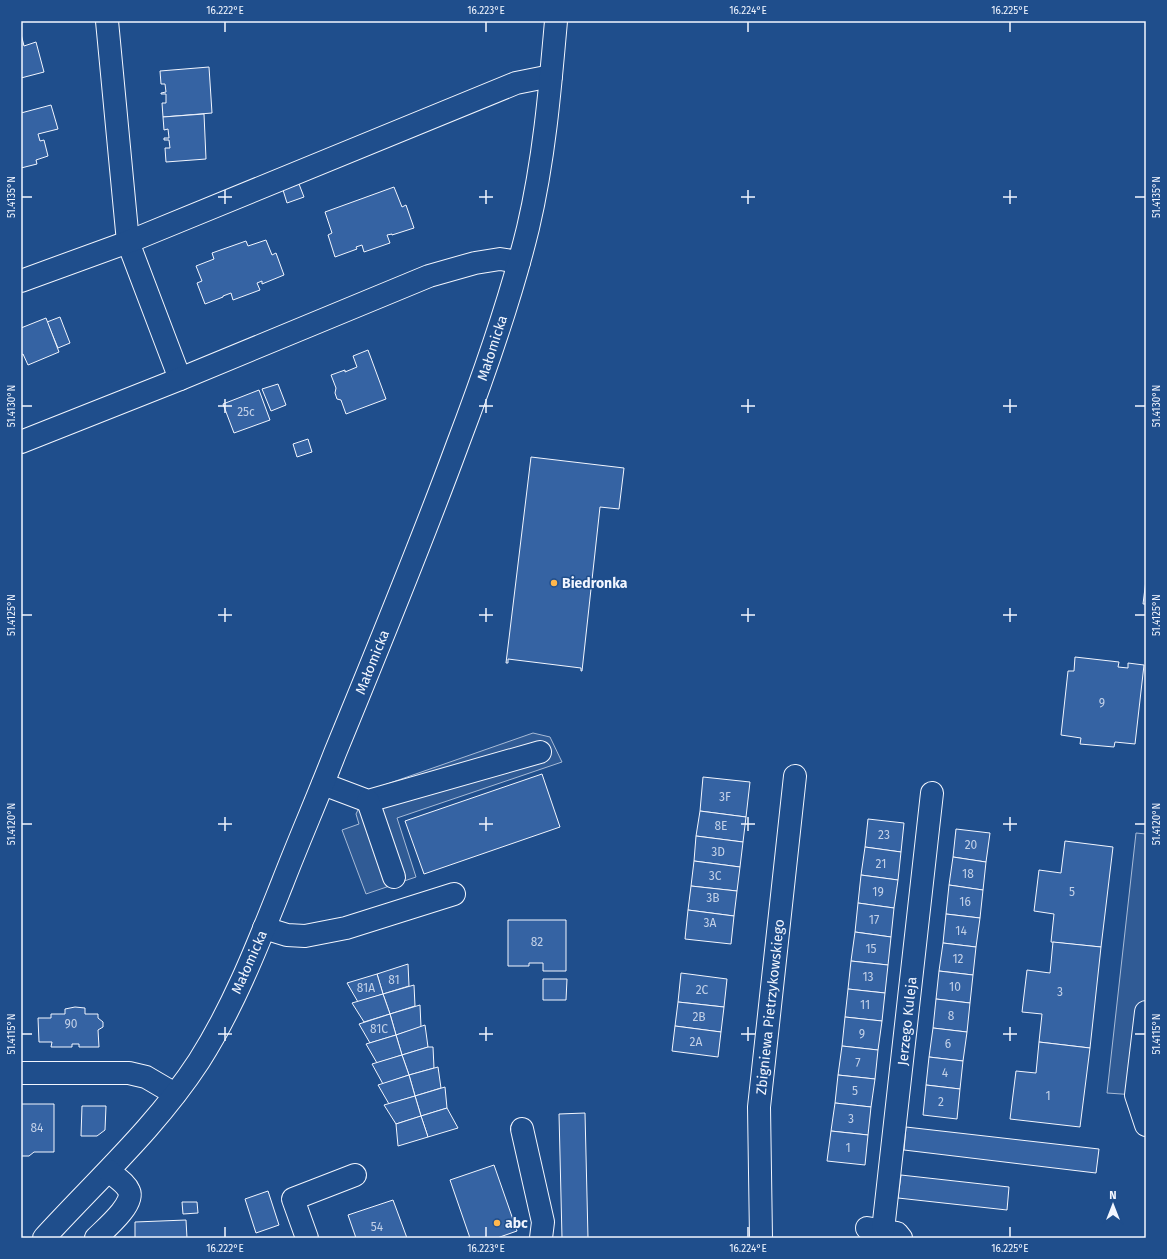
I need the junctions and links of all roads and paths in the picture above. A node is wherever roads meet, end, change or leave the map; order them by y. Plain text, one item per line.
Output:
1 (107, 21) edge
2 (556, 21) edge
3 (551, 76) junction
4 (128, 242) junction
5 (518, 262) junction
6 (21, 281) edge
7 (180, 378) junction
8 (21, 442) edge
9 (540, 752) dead end
10 (794, 776) dead end
11 (323, 784) junction
12 (932, 793) dead end
13 (368, 801) junction
14 (394, 877) dead end
15 (454, 894) dead end
16 (264, 928) junction
17 (1146, 1012) edge
18 (21, 1073) edge
19 (175, 1094) junction
20 (1146, 1125) edge
21 (522, 1129) dead end
22 (109, 1171) junction
23 (355, 1175) dead end
24 (884, 1232) edge
25 (44, 1238) edge
26 (96, 1238) edge
27 (307, 1238) edge
28 (541, 1238) edge
29 (761, 1238) edge

1 - 4 street
2 - 3 street, Małomicka
3 - 4 street
3 - 5 street, Małomicka
4 - 6 street
4 - 7 street
5 - 7 street
5 - 11 street, Małomicka
7 - 8 street
9 - 13 street
10 - 29 street, Zbigniewa Pietrzykowskiego
11 - 13 street
11 - 16 street, Małomicka
12 - 24 street, Jerzego Kuleja
13 - 14 street
15 - 16 street
16 - 19 street, Małomicka
17 - 20 street
18 - 19 street
19 - 22 street, Małomicka
21 - 28 street
22 - 25 street, Małomicka
22 - 26 street
23 - 27 street

